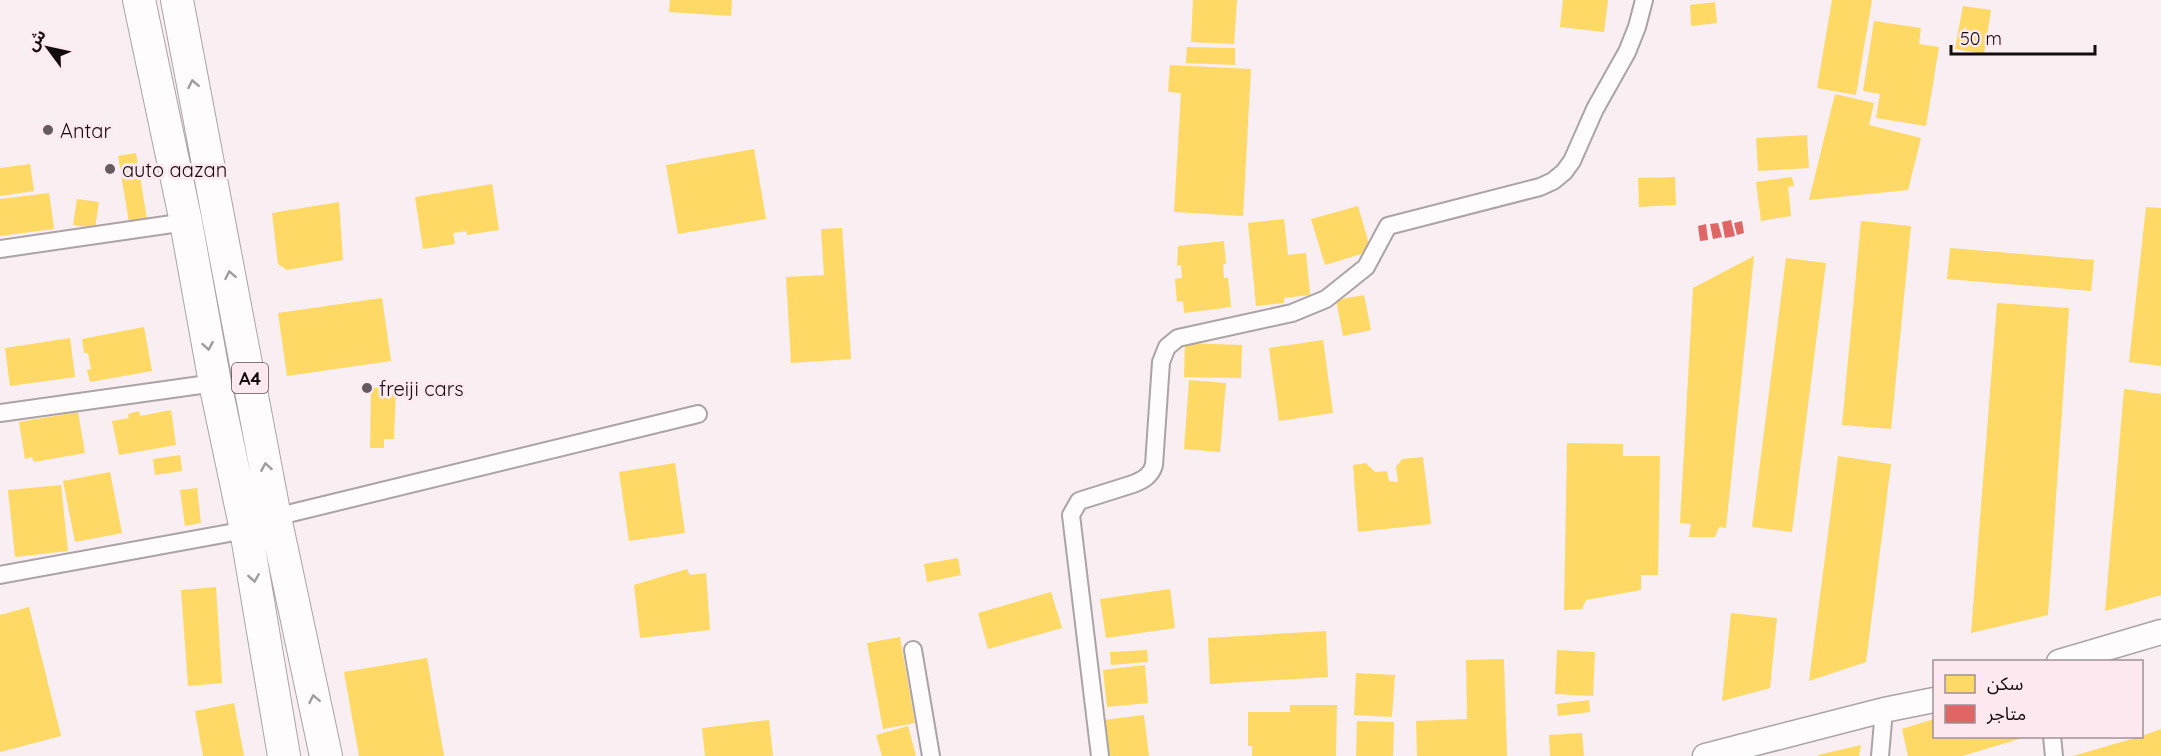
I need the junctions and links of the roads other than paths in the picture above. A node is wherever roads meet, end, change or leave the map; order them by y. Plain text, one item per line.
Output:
1 (139, 0) edge
2 (177, 0) edge
3 (1644, 0) edge
4 (186, 222) junction
5 (0, 249) edge
6 (215, 382) junction
7 (0, 413) edge
8 (698, 414) dead end
9 (275, 517) junction
10 (246, 530) junction
11 (0, 575) edge
12 (2161, 632) edge
13 (913, 651) dead end
14 (2067, 660) edge
15 (1933, 700) edge
16 (1884, 710) junction
17 (2052, 738) edge
18 (284, 756) edge
19 (326, 756) edge
20 (931, 756) edge
21 (1100, 756) edge
22 (1707, 756) edge
23 (1880, 756) edge
24 (2054, 756) edge

1 - 4 highway, A4
9 -> 2 highway, A4
3 - 21 street
4 - 5 street
4 -> 6 highway, A4
6 - 7 street
6 - 10 highway, A4
8 - 9 street
19 -> 9 highway, A4
10 - 11 street
10 -> 18 highway, A4
12 - 14 street
13 - 20 street
15 - 16 street
16 - 22 street
16 - 23 street
17 - 24 street

